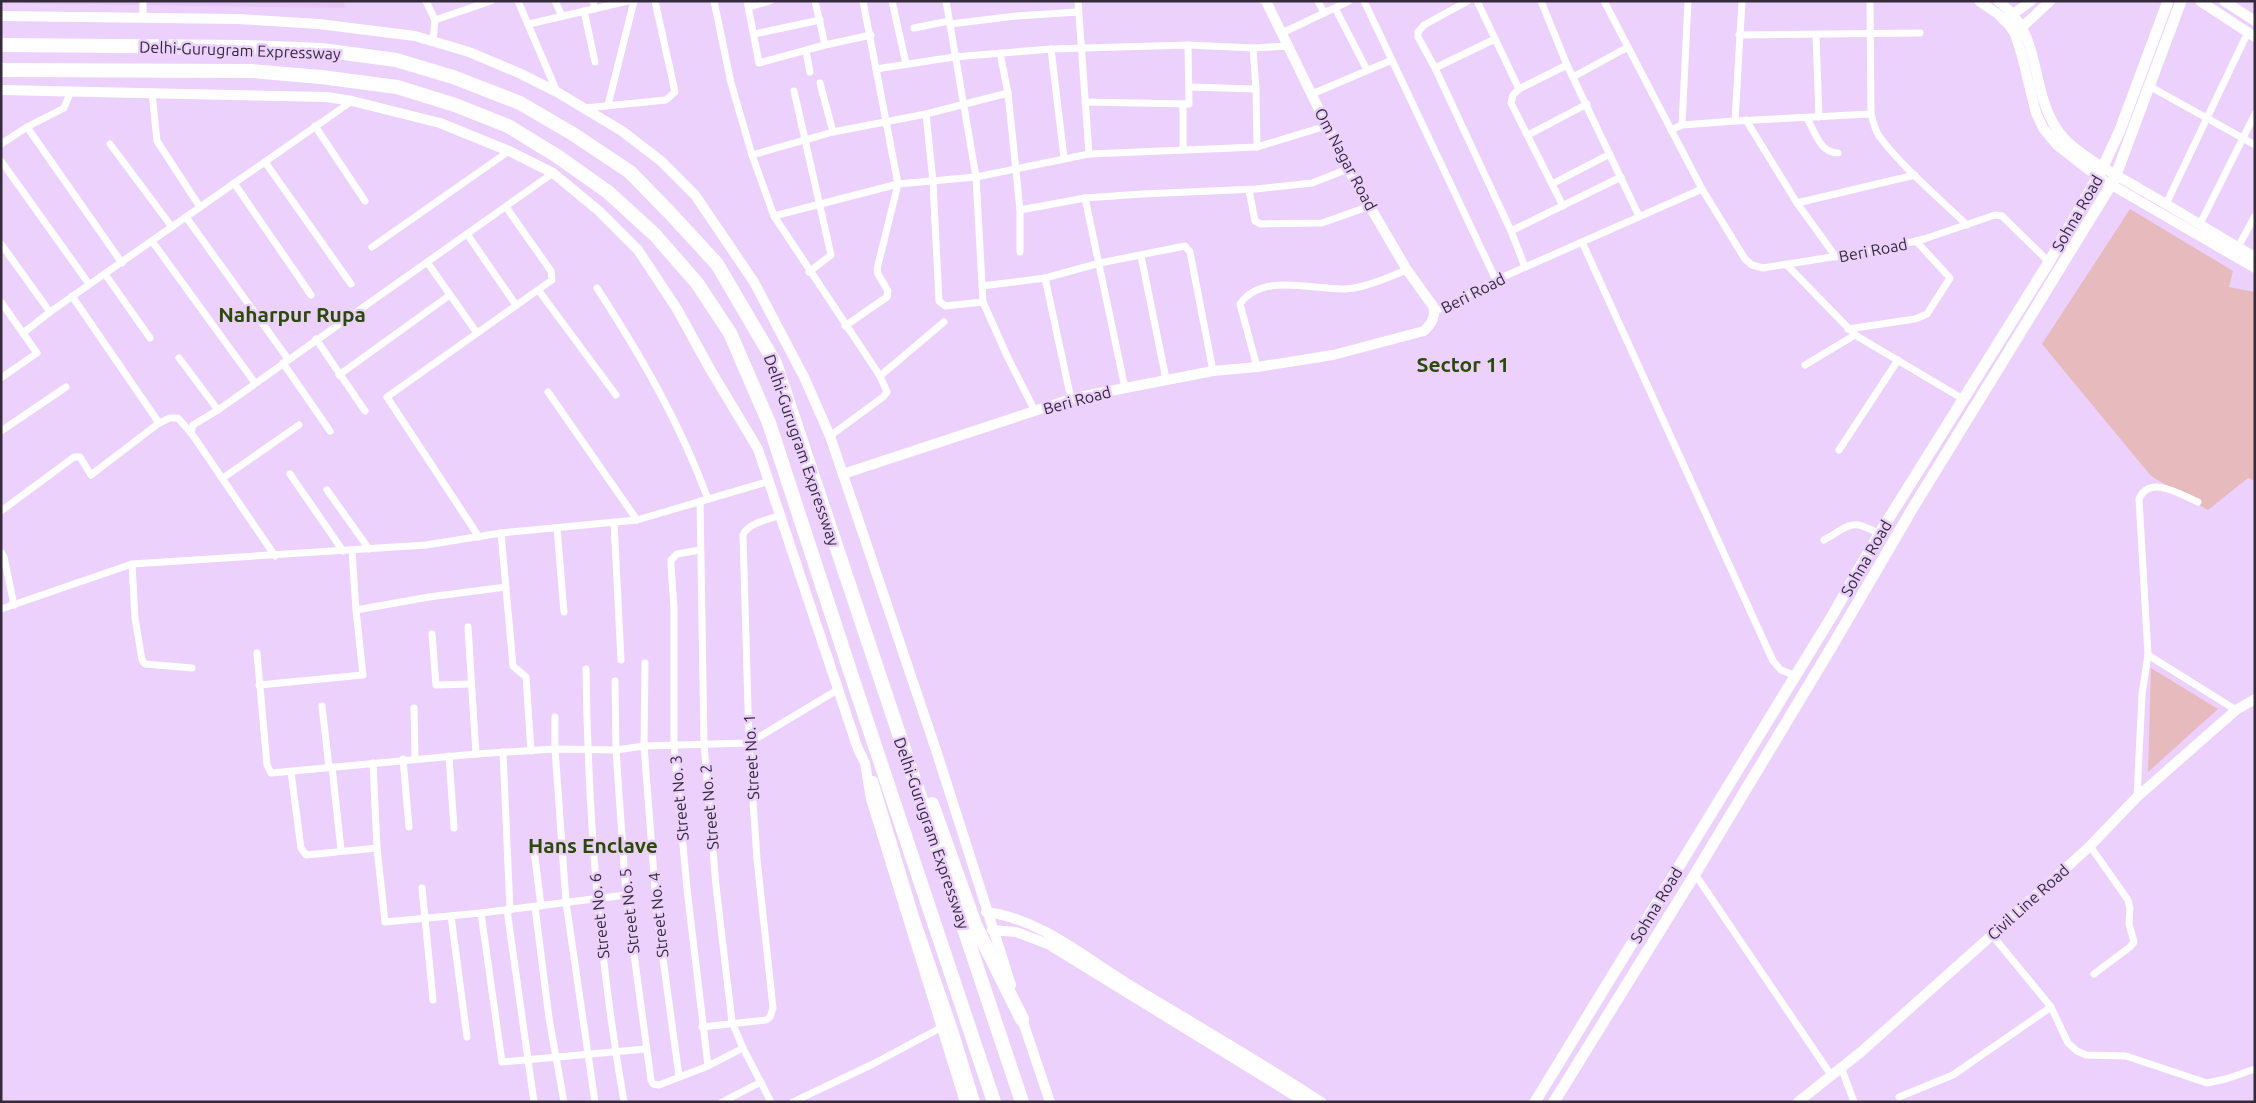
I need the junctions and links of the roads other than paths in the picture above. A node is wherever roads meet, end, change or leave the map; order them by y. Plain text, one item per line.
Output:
1 (143, 1) edge
2 (426, 1) edge
3 (491, 1) edge
4 (518, 1) edge
5 (555, 1) edge
6 (593, 1) edge
7 (628, 1) edge
8 (634, 1) edge
9 (655, 1) edge
10 (714, 1) edge
11 (770, 1) edge
12 (815, 1) edge
13 (863, 1) edge
14 (892, 1) edge
15 (946, 1) edge
16 (1078, 1) edge
17 (1266, 1) edge
18 (1318, 1) edge
19 (1349, 1) edge
20 (1364, 1) edge
21 (1468, 1) edge
22 (1477, 1) edge
23 (1541, 1) edge
24 (1604, 1) edge
25 (1688, 1) edge
26 (1742, 1) edge
27 (1870, 1) edge
28 (1980, 1) edge
29 (2031, 1) edge
30 (2050, 1) edge
31 (2168, 1) edge
32 (2181, 1) edge
33 (2200, 1) edge
34 (2224, 1) edge
35 (2000, 2) edge
36 (748, 4) edge
37 (1335, 8) junction
38 (595, 9) junction
39 (584, 12) junction
40 (1078, 12) junction
41 (1324, 13) junction
42 (2014, 14) junction
43 (1, 16) edge
44 (562, 16) junction
45 (143, 18) junction
46 (435, 20) junction
47 (820, 20) junction
48 (2004, 20) junction
49 (2255, 21) edge
50 (949, 22) junction
51 (529, 24) junction
52 (914, 28) dead end
53 (2019, 31) junction
54 (1282, 33) junction
55 (1920, 33) dead end
56 (754, 34) junction
57 (1870, 34) junction
58 (2251, 34) edge
59 (871, 35) junction
60 (1739, 35) junction
61 (1816, 35) junction
62 (1495, 39) junction
63 (433, 41) junction
64 (1, 45) edge
65 (825, 45) junction
66 (1188, 45) junction
67 (1288, 46) junction
68 (1628, 47) junction
69 (1252, 48) junction
70 (1051, 49) junction
71 (1080, 49) junction
72 (2150, 49) junction
73 (806, 51) junction
74 (1000, 53) junction
75 (2162, 53) junction
76 (954, 57) junction
77 (1392, 60) junction
78 (595, 62) dead end
79 (906, 64) junction
80 (1567, 66) junction
81 (1435, 68) junction
82 (876, 69) junction
83 (1, 70) edge
84 (1367, 70) junction
85 (2142, 70) junction
86 (810, 72) dead end
87 (1573, 77) junction
88 (2151, 81) junction
89 (820, 83) dead end
90 (1189, 87) junction
91 (1256, 89) junction
92 (1519, 89) junction
93 (1, 90) edge
94 (71, 91) junction
95 (794, 91) dead end
96 (557, 92) junction
97 (152, 93) junction
98 (1008, 93) junction
99 (1312, 94) junction
100 (352, 101) junction
101 (1085, 102) junction
102 (964, 104) junction
103 (1587, 104) junction
104 (608, 105) junction
105 (1183, 105) junction
106 (584, 108) junction
107 (926, 114) junction
108 (1871, 114) junction
109 (2255, 114) edge
110 (1819, 117) junction
111 (1807, 118) junction
112 (2206, 118) junction
113 (1746, 120) junction
114 (1736, 121) junction
115 (886, 123) junction
116 (1682, 125) junction
117 (27, 126) junction
118 (315, 126) junction
119 (1326, 126) junction
120 (1671, 130) junction
121 (833, 132) junction
122 (1528, 135) junction
123 (2243, 139) junction
124 (805, 140) junction
125 (1, 144) edge
126 (110, 144) dead end
127 (2255, 145) edge
128 (1257, 147) junction
129 (1183, 149) junction
130 (509, 151) junction
131 (1838, 153) dead end
132 (1089, 154) junction
133 (1610, 154) junction
134 (752, 155) junction
135 (1064, 158) junction
136 (1, 160) edge
137 (265, 162) junction
138 (1016, 168) junction
139 (1348, 169) junction
140 (2101, 172) junction
141 (553, 173) junction
142 (1915, 175) junction
143 (976, 177) junction
144 (1621, 177) junction
145 (2114, 180) junction
146 (933, 182) junction
147 (234, 183) junction
148 (898, 184) junction
149 (1552, 184) junction
150 (1702, 189) junction
151 (1249, 190) junction
152 (1085, 198) junction
153 (365, 201) dead end
154 (1797, 203) junction
155 (820, 204) junction
156 (2166, 204) junction
157 (1370, 206) junction
158 (1563, 206) junction
159 (200, 207) junction
160 (506, 207) junction
161 (1020, 210) junction
162 (774, 216) junction
163 (1639, 216) junction
164 (2255, 216) edge
165 (186, 217) junction
166 (2200, 224) junction
167 (1968, 225) junction
168 (172, 227) junction
169 (1511, 231) junction
170 (467, 234) junction
171 (152, 241) junction
172 (1916, 241) junction
173 (1582, 242) junction
174 (1, 244) edge
175 (372, 247) dead end
176 (2238, 247) junction
177 (1020, 252) dead end
178 (1141, 256) junction
179 (2255, 257) edge
180 (1836, 258) junction
181 (122, 262) junction
182 (427, 262) junction
183 (2049, 262) junction
184 (1100, 263) junction
185 (1787, 265) junction
186 (1525, 267) junction
187 (2255, 268) edge
188 (1407, 270) junction
189 (809, 272) junction
190 (105, 274) junction
191 (1045, 278) junction
192 (1496, 280) junction
193 (90, 284) junction
194 (351, 284) dead end
195 (982, 286) junction
196 (597, 288) dead end
197 (539, 292) junction
198 (311, 295) dead end
199 (450, 295) junction
200 (72, 296) junction
201 (1, 302) edge
202 (983, 302) junction
203 (516, 305) junction
204 (50, 312) junction
205 (1434, 312) junction
206 (944, 322) dead end
207 (845, 326) junction
208 (1848, 329) junction
209 (23, 333) junction
210 (477, 333) junction
211 (1855, 335) junction
212 (150, 338) dead end
213 (316, 339) junction
214 (1997, 344) junction
215 (2009, 351) junction
216 (179, 358) dead end
217 (1898, 360) junction
218 (285, 361) junction
219 (1805, 364) dead end
220 (1257, 367) junction
221 (1213, 371) junction
222 (339, 375) junction
223 (880, 376) junction
224 (1, 378) edge
225 (1166, 379) junction
226 (255, 383) junction
227 (66, 387) dead end
228 (1125, 388) junction
229 (548, 392) dead end
230 (616, 396) dead end
231 (1071, 399) junction
232 (1963, 399) junction
233 (218, 410) junction
234 (364, 411) dead end
235 (1035, 412) junction
236 (159, 423) junction
237 (299, 425) dead end
238 (1, 431) edge
239 (330, 431) dead end
240 (192, 433) junction
241 (830, 436) junction
242 (1839, 450) dead end
243 (290, 474) dead end
244 (843, 474) junction
245 (223, 478) junction
246 (770, 481) junction
247 (327, 490) dead end
248 (708, 499) junction
249 (700, 501) junction
250 (2198, 502) dead end
251 (1, 511) edge
252 (781, 515) junction
253 (637, 520) junction
254 (614, 522) junction
255 (557, 528) junction
256 (501, 533) junction
257 (1879, 534) junction
258 (479, 537) junction
259 (1824, 540) dead end
260 (369, 549) junction
261 (700, 550) junction
262 (343, 551) junction
263 (352, 551) junction
264 (1, 552) edge
265 (275, 556) junction
266 (132, 564) junction
267 (506, 587) junction
268 (14, 605) junction
269 (1, 610) edge
270 (356, 610) junction
271 (564, 612) dead end
272 (468, 627) dead end
273 (432, 634) dead end
274 (257, 653) dead end
275 (2148, 655) junction
276 (621, 660) dead end
277 (645, 663) dead end
278 (192, 668) dead end
279 (586, 669) dead end
280 (1796, 676) junction
281 (615, 681) dead end
282 (471, 684) junction
283 (260, 685) junction
284 (839, 689) junction
285 (2255, 699) edge
286 (322, 706) dead end
287 (414, 708) dead end
288 (2236, 710) junction
289 (555, 717) dead end
290 (868, 727) junction
291 (749, 743) junction
292 (704, 744) junction
293 (674, 745) junction
294 (644, 746) junction
295 (555, 749) junction
296 (587, 750) junction
297 (616, 750) junction
298 (530, 751) junction
299 (503, 752) junction
300 (905, 752) junction
301 (476, 754) junction
302 (449, 756) junction
303 (415, 758) junction
304 (403, 759) junction
305 (373, 763) junction
306 (865, 763) junction
307 (330, 767) junction
308 (291, 772) junction
309 (2137, 797) junction
310 (409, 827) dead end
311 (454, 828) dead end
312 (2090, 846) junction
313 (377, 848) junction
314 (341, 850) junction
315 (534, 850) dead end
316 (1695, 874) junction
317 (422, 888) dead end
318 (626, 895) junction
319 (596, 898) junction
320 (566, 902) junction
321 (538, 907) junction
322 (509, 910) junction
323 (986, 912) junction
324 (480, 913) junction
325 (451, 916) junction
326 (425, 919) junction
327 (992, 930) junction
328 (1992, 934) junction
329 (2094, 974) dead end
330 (432, 1000) dead end
331 (2052, 1007) junction
332 (1022, 1019) junction
333 (732, 1022) junction
334 (946, 1025) junction
335 (702, 1027) junction
336 (467, 1037) dead end
337 (743, 1048) junction
338 (646, 1049) junction
339 (615, 1051) junction
340 (586, 1053) junction
341 (557, 1058) junction
342 (528, 1061) junction
343 (708, 1066) junction
344 (1841, 1067) junction
345 (2255, 1069) edge
346 (1831, 1075) junction
347 (679, 1076) junction
348 (761, 1082) junction
349 (1899, 1097) dead end
350 (534, 1102) edge
351 (564, 1102) edge
352 (595, 1102) edge
353 (624, 1102) edge
354 (722, 1102) edge
355 (772, 1102) edge
356 (793, 1102) edge
357 (965, 1102) edge
358 (975, 1102) edge
359 (994, 1102) edge
360 (1022, 1102) edge
361 (1050, 1102) edge
362 (1305, 1102) edge
363 (1322, 1102) edge
364 (1536, 1102) edge
365 (1554, 1102) edge
366 (1798, 1102) edge
367 (1854, 1102) edge

1 - 45 street
2 - 46 street
3 - 46 street
4 - 51 street
5 - 44 street
6 - 38 street
7 - 38 street
8 - 104 street
9 - 104 street
10 - 134 street
11 - 36 street
12 - 47 street
13 - 59 street
14 - 79 street
15 - 50 street
16 - 40 street
17 - 54 main road, Om Nagar Road
18 - 41 street
19 - 37 street
20 - 77 street
21 - 81 street
22 - 62 street
23 - 80 street
24 - 68 street
25 - 116 street
26 - 60 street
27 - 57 street
28 - 48 main road
29 - 42 main road
30 - 53 main road
31 - 72 main road, Sohna Road
32 - 75 main road, Sohna Road
33 - 58 main road
34 - 49 main road
35 - 42 main road
36 - 56 street
37 - 41 street
37 - 84 street
38 - 39 street
39 - 44 street
39 - 78 street
40 - 50 street
40 - 71 street
41 - 54 street
42 - 48 main road
42 - 53 main road
43 - 45 main road
44 - 51 street
45 - 63 main road
46 - 63 street
47 - 56 street
47 - 65 street
48 - 53 main road
50 - 52 street
50 - 76 street
51 - 96 street
53 - 140 main road
54 - 67 main road, Om Nagar Road
55 - 57 street
56 - 73 street
57 - 61 street
57 - 108 street
58 - 112 street
59 - 65 street
59 - 82 street
60 - 61 street
60 - 114 street
61 - 110 street
62 - 81 street
62 - 92 street
63 - 96 main road
64 - 300 highway, Delhi-Gurugram Expressway
65 - 73 street
66 - 69 street
66 - 71 street
66 - 90 street
67 - 69 street
67 - 99 main road, Om Nagar Road
68 - 87 street
68 - 120 street
69 - 91 street
70 - 71 street
70 - 74 street
70 - 135 street
71 - 101 street
72 - 75 main road
72 - 85 main road, Sohna Road
73 - 86 street
74 - 76 street
74 - 98 street
75 - 88 main road, Sohna Road
76 - 79 street
76 - 102 street
77 - 84 street
77 - 192 street
79 - 82 street
80 - 87 street
80 - 92 street
81 - 169 street
82 - 115 street
83 - 290 highway, Delhi-Gurugram Expressway
84 - 99 street
85 - 88 main road
85 - 140 main road, Sohna Road
87 - 103 street
88 - 112 street
88 - 145 main road, Sohna Road
89 - 121 street
90 - 91 street
90 - 105 street
91 - 128 street
92 - 122 street
93 - 94 main road
94 - 97 main road
94 - 117 street
95 - 124 street
96 - 106 main road
97 - 100 main road
97 - 159 street
98 - 102 street
98 - 138 street
99 - 119 main road, Om Nagar Road
100 - 118 street
100 - 130 main road
101 - 105 street
101 - 132 street
102 - 107 street
102 - 143 street
103 - 122 street
103 - 133 street
104 - 106 street
105 - 129 street
106 - 241 main road
107 - 115 street
107 - 146 street
108 - 110 street
108 - 142 street
109 - 123 street
110 - 111 street
111 - 113 street
111 - 131 street
112 - 123 street
112 - 156 street
113 - 114 street
113 - 154 street
114 - 116 street
115 - 121 street
115 - 148 street
116 - 120 street
117 - 125 street
117 - 181 street
118 - 137 street
118 - 153 street
119 - 128 street
119 - 139 main road, Om Nagar Road
120 - 150 street
121 - 124 street
122 - 149 street
123 - 127 street
123 - 166 street
124 - 134 street
124 - 155 street
126 - 168 street
128 - 129 street
129 - 132 street
130 - 141 main road
130 - 175 street
132 - 135 street
133 - 144 street
133 - 149 street
134 - 162 street
135 - 138 street
136 - 193 street
137 - 147 street
137 - 194 street
138 - 143 street
138 - 161 street
139 - 151 street
139 - 157 main road, Om Nagar Road
140 - 145 main road
140 - 183 main road, Sohna Road
141 - 160 street
141 - 246 main road
142 - 154 street
142 - 167 street
143 - 146 street
143 - 195 street
144 - 158 street
144 - 163 street
145 - 156 main road
145 - 187 main road
145 - 215 main road, Sohna Road
146 - 148 street
146 - 202 street
147 - 159 street
147 - 198 street
148 - 155 street
148 - 207 street
149 - 158 street
150 - 163 street, Beri Road
150 - 185 street, Beri Road
151 - 152 street
151 - 157 street
152 - 161 street
152 - 184 street
154 - 180 street
155 - 162 street
155 - 189 street
156 - 166 main road
157 - 188 main road, Om Nagar Road
158 - 169 street
159 - 165 street
160 - 170 street
160 - 197 street
161 - 177 street
162 - 189 street
163 - 173 street, Beri Road
164 - 176 street
165 - 168 street
165 - 218 street
166 - 176 main road
167 - 172 street, Beri Road
167 - 183 street, Beri Road
168 - 171 street
169 - 186 street
170 - 182 street
170 - 203 street
171 - 181 street
171 - 226 street
172 - 180 street, Beri Road
172 - 208 street
173 - 186 street, Beri Road
173 - 280 street
174 - 204 street
176 - 179 main road
178 - 184 street
178 - 221 street
178 - 225 street
180 - 185 street, Beri Road
181 - 190 street
182 - 199 street
182 - 213 street
183 - 214 main road, Sohna Road
184 - 191 street
184 - 228 street
185 - 208 street
186 - 192 street, Beri Road
188 - 205 main road, Om Nagar Road
188 - 220 street
189 - 207 street
190 - 193 street
190 - 212 street
191 - 195 street
191 - 231 street
192 - 205 street, Beri Road
193 - 200 street
195 - 202 street
196 - 248 street
197 - 203 street
197 - 230 street
199 - 210 street
199 - 222 street
200 - 204 street
200 - 236 street
201 - 209 street
202 - 235 street
203 - 210 street
204 - 209 street
205 - 220 main road, Beri Road
206 - 223 street
207 - 223 street
208 - 211 street
209 - 224 street
210 - 258 street
211 - 217 street
211 - 219 street
213 - 218 street
213 - 222 street
214 - 215 main road
214 - 232 main road, Sohna Road
215 - 316 main road, Sohna Road
216 - 233 street
217 - 232 street
217 - 242 street
218 - 226 street
218 - 239 street
220 - 221 main road, Beri Road
221 - 225 main road, Beri Road
222 - 234 street
223 - 241 street
225 - 228 main road, Beri Road
226 - 233 street
227 - 238 street
228 - 231 main road, Beri Road
229 - 253 street
231 - 235 main road, Beri Road
232 - 257 main road, Sohna Road
233 - 240 street
235 - 244 main road, Beri Road
236 - 240 street
236 - 251 street
237 - 245 street
240 - 245 street
241 - 244 main road
243 - 262 street
244 - 323 main road
245 - 265 street
246 - 248 street
246 - 252 main road
247 - 260 street
248 - 249 street
249 - 253 street
249 - 261 street, Street No. 2
250 - 275 street
252 - 284 main road
252 - 291 street, Street No. 1
253 - 254 street
254 - 255 street
254 - 276 street
255 - 256 street
255 - 271 street
256 - 258 street
256 - 267 street
257 - 259 street
257 - 280 main road, Sohna Road
258 - 260 street
260 - 263 street
261 - 292 street, Street No. 2
261 - 293 street, Street No. 3
262 - 263 street
262 - 265 street
263 - 270 street
264 - 268 street
265 - 266 street
266 - 268 street
266 - 278 street
267 - 270 street
267 - 298 street
268 - 269 street
270 - 283 street
272 - 282 street
273 - 282 street
274 - 283 street
275 - 288 street
275 - 309 street
277 - 294 street, Street No. 4
279 - 296 street, Street No. 6
280 - 364 main road, Sohna Road
281 - 297 street, Street No. 5
282 - 301 street
283 - 308 street
284 - 291 street
284 - 306 main road
285 - 288 main road, Civil Line Road
286 - 307 street
287 - 303 street
288 - 309 main road, Civil Line Road
289 - 295 street
290 - 306 main road
290 - 359 highway, Delhi-Gurugram Expressway
291 - 292 street
291 - 333 street, Street No. 1
292 - 293 street
292 - 333 street, Street No. 2
293 - 294 street
293 - 335 street, Street No. 3
294 - 297 street
294 - 347 street, Street No. 4
295 - 296 street
295 - 298 street
295 - 320 street
296 - 297 street
296 - 319 street, Street No. 6
297 - 318 street, Street No. 5
298 - 299 street
299 - 301 street
299 - 322 street
300 - 332 highway
300 - 360 highway, Delhi-Gurugram Expressway
301 - 302 street
302 - 303 street
302 - 311 street
303 - 304 street
304 - 305 street
304 - 310 street
305 - 307 street
305 - 313 street
306 - 334 main road
307 - 308 street
307 - 314 street
308 - 314 street
309 - 312 main road, Civil Line Road
312 - 328 main road, Civil Line Road
312 - 329 street
313 - 314 street
313 - 326 street
315 - 321 street
316 - 346 street
316 - 365 main road, Sohna Road
317 - 326 street
318 - 319 street
318 - 338 street, Street No. 5
319 - 320 street
319 - 339 street, Street No. 6
320 - 321 street
320 - 340 street
321 - 322 street
321 - 341 street
322 - 324 street
322 - 342 street
323 - 327 main road
323 - 363 main road
324 - 325 street
324 - 342 street
325 - 326 street
325 - 336 street
326 - 330 street
327 - 332 main road
327 - 362 main road
328 - 331 street
328 - 344 main road, Civil Line Road
331 - 345 street
331 - 349 street
332 - 361 main road
333 - 335 street
333 - 337 street, Street No. 2
334 - 356 street
334 - 357 main road
334 - 358 main road
335 - 343 street, Street No. 3
337 - 343 street
337 - 348 street, Street No. 2
338 - 339 street
338 - 347 street, Street No. 5
339 - 340 street
339 - 353 street, Street No. 6
340 - 341 street
340 - 352 street
341 - 342 street
341 - 351 street
342 - 350 street
343 - 347 street
344 - 346 main road, Civil Line Road
344 - 367 street
346 - 366 main road, Civil Line Road
348 - 354 street
348 - 355 street, Street No. 2

